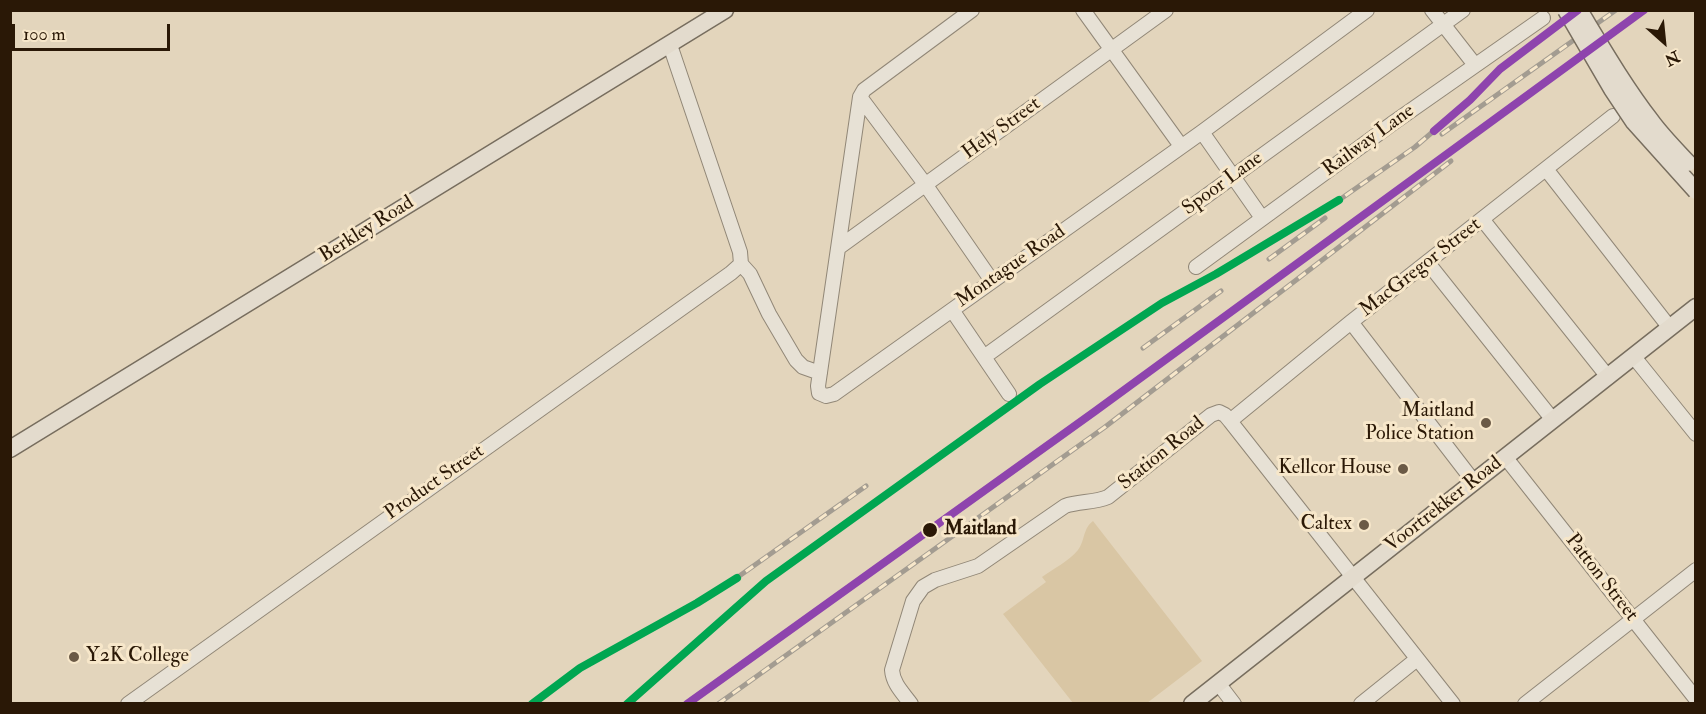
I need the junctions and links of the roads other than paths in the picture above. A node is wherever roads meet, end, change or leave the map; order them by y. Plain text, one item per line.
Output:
1 (724, 10) edge
2 (972, 10) edge
3 (1083, 10) edge
4 (1166, 10) edge
5 (1367, 10) edge
6 (1432, 10) edge
7 (1462, 10) edge
8 (1566, 10) edge
9 (1579, 10) edge
10 (1543, 18) dead end
11 (1442, 25) junction
12 (670, 45) junction
13 (1112, 50) junction
14 (1475, 65) junction
15 (860, 97) junction
16 (1613, 116) dead end
17 (1202, 132) junction
18 (1180, 146) junction
19 (1546, 169) junction
20 (1695, 171) edge
21 (1233, 176) junction
22 (925, 184) junction
23 (1695, 191) edge
24 (1262, 218) junction
25 (1482, 219) junction
26 (838, 248) junction
27 (1428, 262) junction
28 (741, 263) junction
29 (1196, 267) dead end
30 (992, 281) junction
31 (1695, 307) edge
32 (951, 310) junction
33 (1351, 322) junction
34 (1670, 328) junction
35 (984, 357) junction
36 (1634, 357) junction
37 (820, 373) junction
38 (1608, 377) junction
39 (1009, 394) dead end
40 (1553, 420) junction
41 (1230, 421) junction
42 (1695, 434) edge
43 (10, 449) edge
44 (1506, 458) junction
45 (1474, 482) junction
46 (1695, 570) edge
47 (1352, 576) junction
48 (1633, 619) junction
49 (1417, 659) junction
50 (1218, 683) junction
51 (1695, 700) edge
52 (128, 704) edge
53 (911, 704) edge
54 (1192, 704) edge
55 (1234, 704) edge
56 (1361, 704) edge
57 (1453, 704) edge
58 (1525, 704) edge
59 (1691, 704) edge

1 - 12 main road, Berkley Road
2 - 15 street
3 - 13 street
4 - 13 street, Hely Street
5 - 17 street, Montague Road
6 - 11 street
7 - 11 street, Spoor Lane
8 - 23 main road, bridge
9 - 20 main road, bridge
10 - 14 street, Railway Lane
11 - 14 street
11 - 21 street, Spoor Lane
12 - 28 street
12 - 43 main road, Berkley Road
13 - 18 street
13 - 22 street, Hely Street
14 - 24 street, Railway Lane
15 - 22 street
15 - 26 street
16 - 19 street, MacGregor Street
17 - 18 street, Montague Road
17 - 21 street
18 - 30 street, Montague Road
19 - 25 street, MacGregor Street
19 - 34 street
21 - 24 street
21 - 35 street, Spoor Lane
22 - 26 street, Hely Street
22 - 30 street
24 - 29 street, Railway Lane
25 - 27 street, MacGregor Street
25 - 38 street
26 - 37 street
27 - 33 street, MacGregor Street
27 - 40 street
28 - 37 street
28 - 52 street, Product Street
30 - 32 street, Montague Road
31 - 34 main road, Voortrekker Road
32 - 35 street
32 - 37 street, Montague Road
33 - 41 street, MacGregor Street
33 - 45 street
34 - 36 main road, Voortrekker Road
35 - 39 street
36 - 38 main road, Voortrekker Road
36 - 42 street
38 - 40 main road, Voortrekker Road
40 - 44 main road, Voortrekker Road
41 - 47 street, Station Road
41 - 53 street, Station Road
44 - 45 main road, Voortrekker Road
44 - 48 street, Patton Street
45 - 47 main road, Voortrekker Road
46 - 48 street
47 - 49 street, Station Road
47 - 50 main road, Voortrekker Road
48 - 51 street, Patton Street
48 - 58 street
49 - 56 street
49 - 57 street, Station Road
50 - 54 main road, Voortrekker Road
50 - 55 street
51 - 59 street

